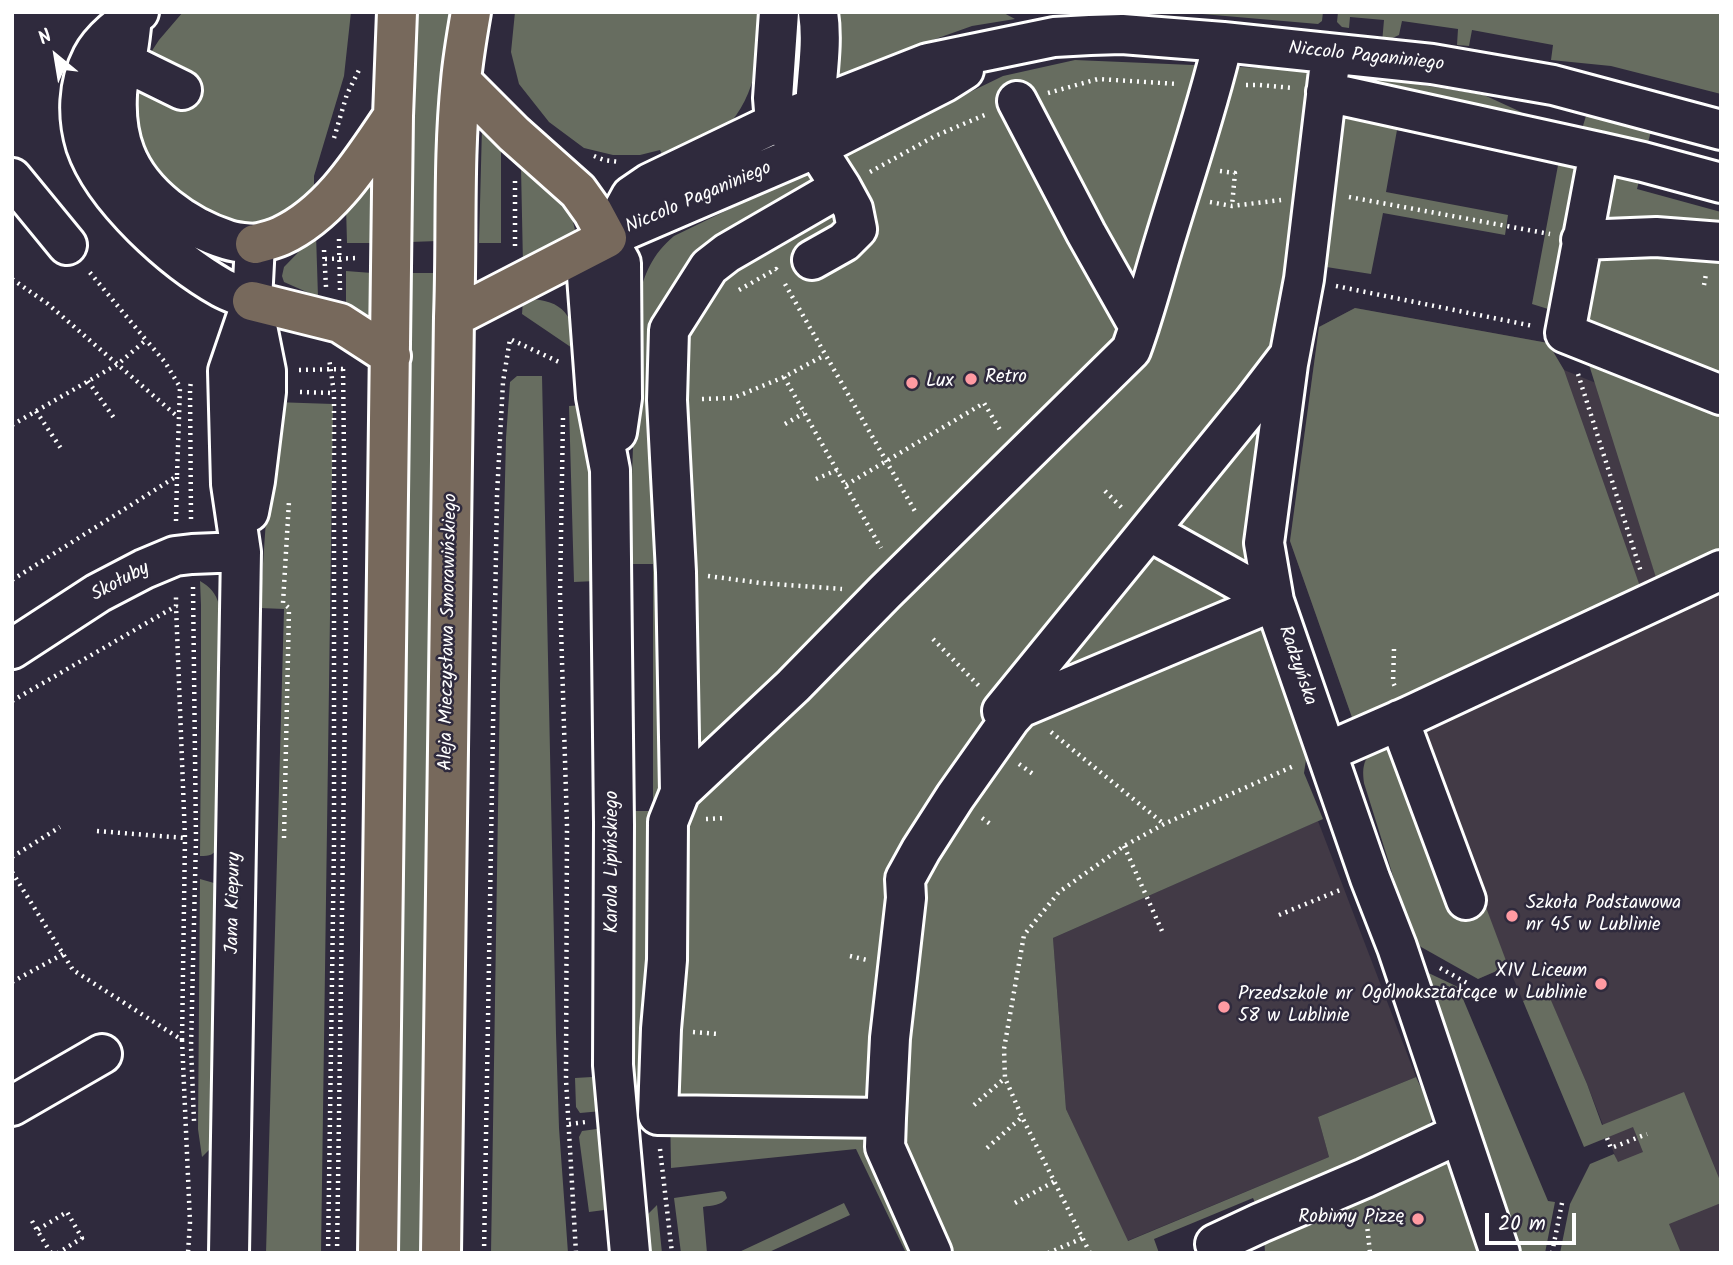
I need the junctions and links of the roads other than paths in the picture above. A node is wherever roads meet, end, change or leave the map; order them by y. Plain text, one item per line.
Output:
1 (397, 12) edge
2 (779, 12) edge
3 (818, 12) edge
4 (132, 14) edge
5 (1041, 24) edge
6 (1223, 42) junction
7 (1004, 46) junction
8 (466, 47) edge
9 (1331, 54) junction
10 (125, 62) junction
11 (1553, 85) junction
12 (182, 90) dead end
13 (1326, 92) junction
14 (1017, 101) road end
15 (814, 109) junction
16 (393, 116) junction
17 (775, 123) junction
18 (1721, 131) edge
19 (1540, 147) junction
20 (816, 148) junction
21 (1599, 152) junction
22 (12, 178) edge
23 (1721, 183) edge
24 (841, 187) junction
25 (607, 238) junction
26 (1581, 240) junction
27 (1721, 242) edge
28 (255, 244) junction
29 (67, 245) road end
30 (812, 260) dead end
31 (252, 301) junction
32 (454, 317) junction
33 (1139, 327) junction
34 (391, 356) junction
35 (1289, 356) junction
36 (1721, 395) edge
37 (610, 470) junction
38 (1149, 531) junction
39 (241, 552) junction
40 (1721, 570) edge
41 (1274, 601) junction
42 (12, 649) edge
43 (1011, 713) junction
44 (1399, 720) junction
45 (1327, 752) junction
46 (674, 807) junction
47 (614, 824) junction
48 (1466, 900) dead end
49 (102, 1054) dead end
50 (12, 1106) edge
51 (886, 1118) junction
52 (1459, 1134) junction
53 (1210, 1250) edge
54 (229, 1253) edge
55 (378, 1253) edge
56 (441, 1253) edge
57 (630, 1253) edge
58 (932, 1253) edge
59 (1500, 1253) edge

1 - 16 main road
2 - 17 street
3 - 15 street
4 - 10 street
4 - 31 street
5 - 6 street, Niccolo Paganiniego
5 - 7 street, Niccolo Paganiniego
6 - 9 street, Niccolo Paganiniego
6 - 33 street
7 - 15 street, Niccolo Paganiniego
7 - 20 street, Niccolo Paganiniego
8 - 25 main road
8 - 32 main road, Aleja Mieczysława Smorawińskiego
9 - 11 street, Niccolo Paganiniego
9 - 13 street, Radzyńska
10 - 12 street
10 - 28 street
11 - 18 street, Niccolo Paganiniego
11 - 19 street
13 - 19 street
13 - 35 street, Radzyńska
14 - 33 street
15 - 17 street, Niccolo Paganiniego
15 - 20 street
16 - 28 main road
16 - 34 main road
17 - 20 street
17 - 25 street, Niccolo Paganiniego
19 - 21 street
20 - 24 street
20 - 25 street, Niccolo Paganiniego
21 - 23 street
21 - 26 street
22 - 29 street
24 - 30 street
24 - 46 street
25 - 32 main road
25 - 37 street, Karola Lipińskiego
25 - 37 street, Karola Lipińskiego
26 - 27 street
26 - 36 street
28 - 31 street, Jana Kiepury
31 - 34 main road
31 - 39 street, Jana Kiepury
32 - 56 main road, Aleja Mieczysława Smorawińskiego
33 - 46 street
34 - 55 main road
35 - 38 street
35 - 41 street, Radzyńska
37 - 47 street, Karola Lipińskiego
38 - 41 street
38 - 43 street
39 - 42 street, Skołuby
39 - 54 street, Jana Kiepury
40 - 44 street
41 - 43 street
41 - 45 street, Radzyńska
43 - 51 street
44 - 45 street
44 - 48 street
45 - 52 street, Radzyńska
46 - 47 street
46 - 51 street
47 - 57 street, Karola Lipińskiego
49 - 50 street
51 - 58 street
52 - 53 street
52 - 59 street, Radzyńska

